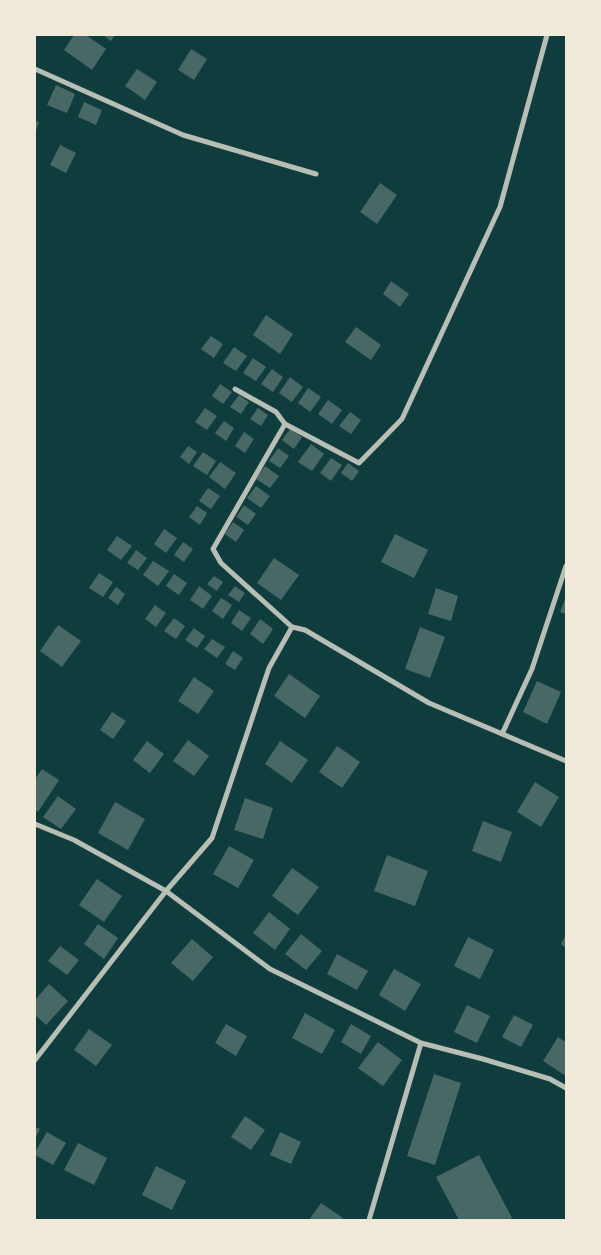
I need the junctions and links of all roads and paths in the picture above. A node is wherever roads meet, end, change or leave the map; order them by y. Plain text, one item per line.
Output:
1 (547, 35) edge
2 (35, 69) edge
3 (316, 174) dead end
4 (235, 388) dead end
5 (285, 424) junction
6 (566, 566) edge
7 (292, 627) junction
8 (502, 734) junction
9 (566, 761) edge
10 (35, 824) edge
11 (166, 890) junction
12 (421, 1043) junction
13 (35, 1060) edge
14 (566, 1088) edge
15 (368, 1220) edge

1 - 5 street
2 - 3 street
4 - 5 street
5 - 7 street
6 - 8 street
7 - 8 street
7 - 11 street
8 - 9 street
10 - 11 street
11 - 12 street
11 - 13 street
12 - 14 street
12 - 15 street

